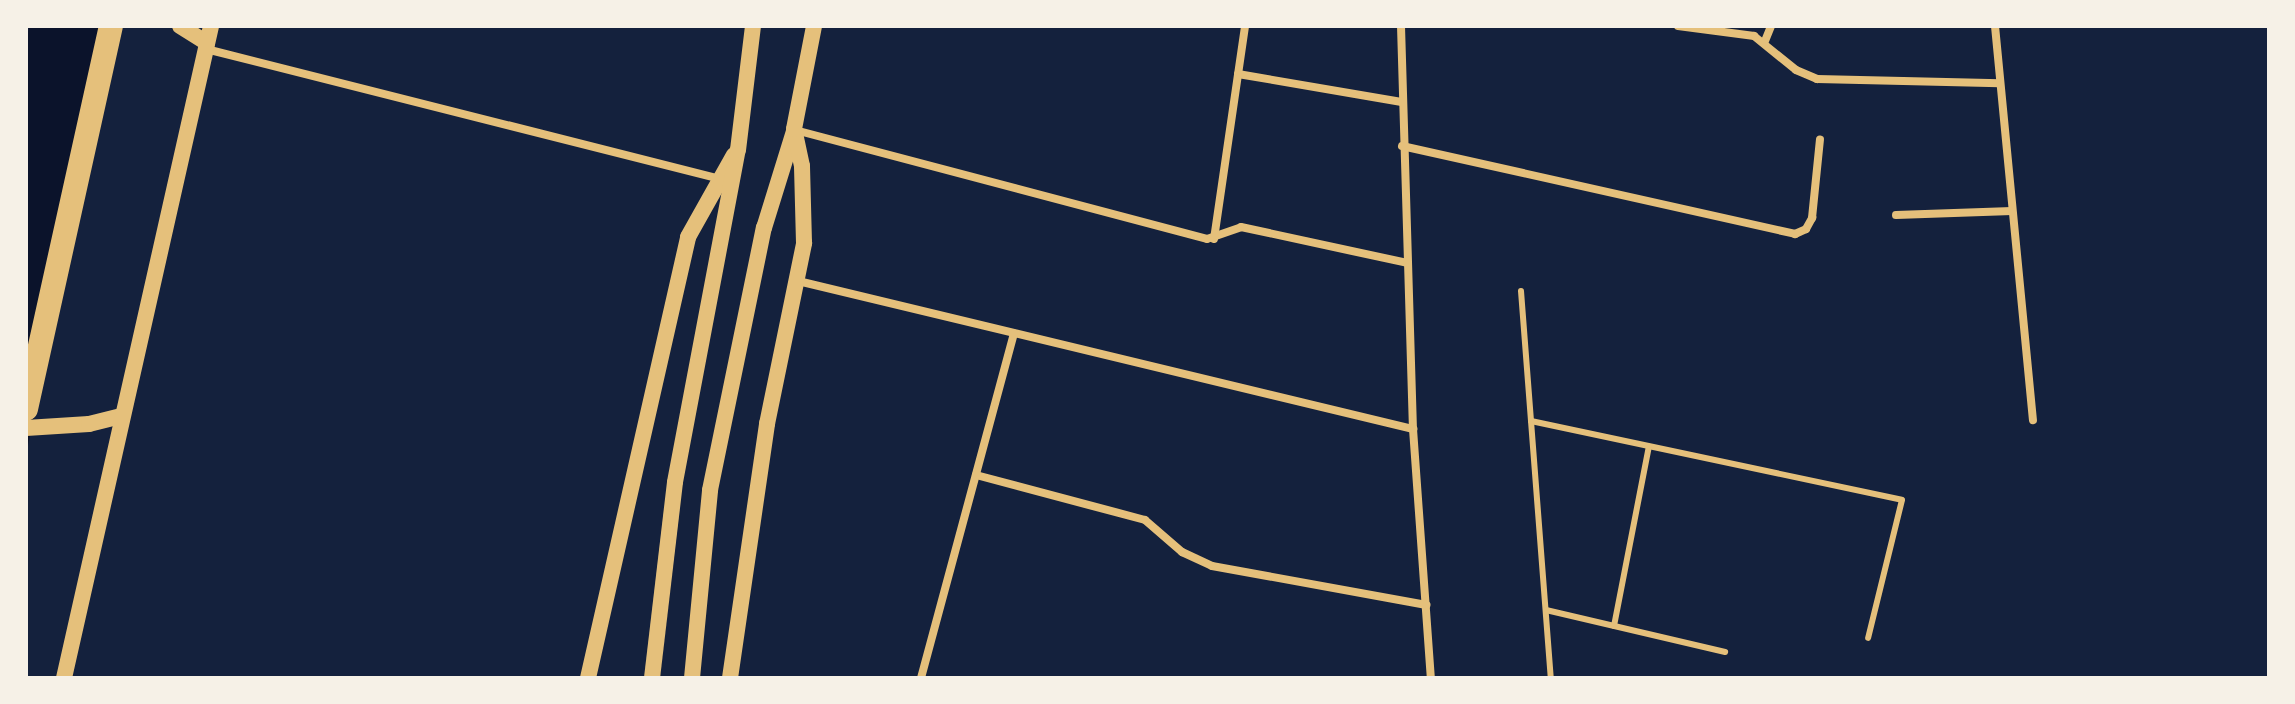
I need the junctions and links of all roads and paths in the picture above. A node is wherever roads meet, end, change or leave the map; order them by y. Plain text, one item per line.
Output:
1 (111, 26) edge
2 (180, 26) edge
3 (211, 26) edge
4 (753, 26) edge
5 (814, 26) edge
6 (1245, 26) edge
7 (1401, 26) edge
8 (1678, 26) edge
9 (1771, 26) edge
10 (1995, 26) edge
11 (1765, 41) junction
12 (206, 46) junction
13 (1238, 74) junction
14 (2000, 83) junction
15 (1402, 102) junction
16 (794, 129) junction
17 (1820, 139) dead end
18 (1402, 146) junction
19 (738, 150) junction
20 (717, 178) junction
21 (2012, 211) junction
22 (1896, 215) dead end
23 (1214, 239) junction
24 (1407, 263) junction
25 (798, 281) junction
26 (1521, 291) dead end
27 (1014, 333) junction
28 (26, 409) edge
29 (120, 416) junction
30 (2033, 420) dead end
31 (1531, 421) junction
32 (26, 428) edge
33 (1413, 429) junction
34 (1649, 446) junction
35 (976, 475) junction
36 (1426, 605) junction
37 (1546, 610) junction
38 (1614, 626) junction
39 (1868, 638) dead end
40 (1725, 652) dead end
41 (64, 678) edge
42 (588, 678) edge
43 (652, 678) edge
44 (692, 678) edge
45 (730, 678) edge
46 (921, 678) edge
47 (1431, 678) edge
48 (1551, 678) edge

1 - 28 highway
2 - 12 main road
3 - 12 main road
4 - 19 main road
5 - 16 main road
6 - 13 street
7 - 15 street
8 - 11 street
9 - 11 street
10 - 14 street
11 - 14 street
12 - 20 street
12 - 29 main road
13 - 15 street
13 - 23 street
14 - 21 street
15 - 18 street
16 - 23 street
16 - 25 main road
16 - 44 main road
17 - 18 street
18 - 24 street
19 - 20 main road
19 - 43 main road
20 - 42 main road
21 - 22 street
21 - 30 street
23 - 24 street
24 - 33 street
25 - 27 street
25 - 45 main road
26 - 31 lane
27 - 33 street
27 - 35 street
29 - 32 main road
29 - 41 main road
31 - 34 lane
31 - 37 lane
33 - 36 street
34 - 38 lane
34 - 39 lane
35 - 36 street
35 - 46 street
36 - 47 street
37 - 38 lane
37 - 48 lane
38 - 40 lane

